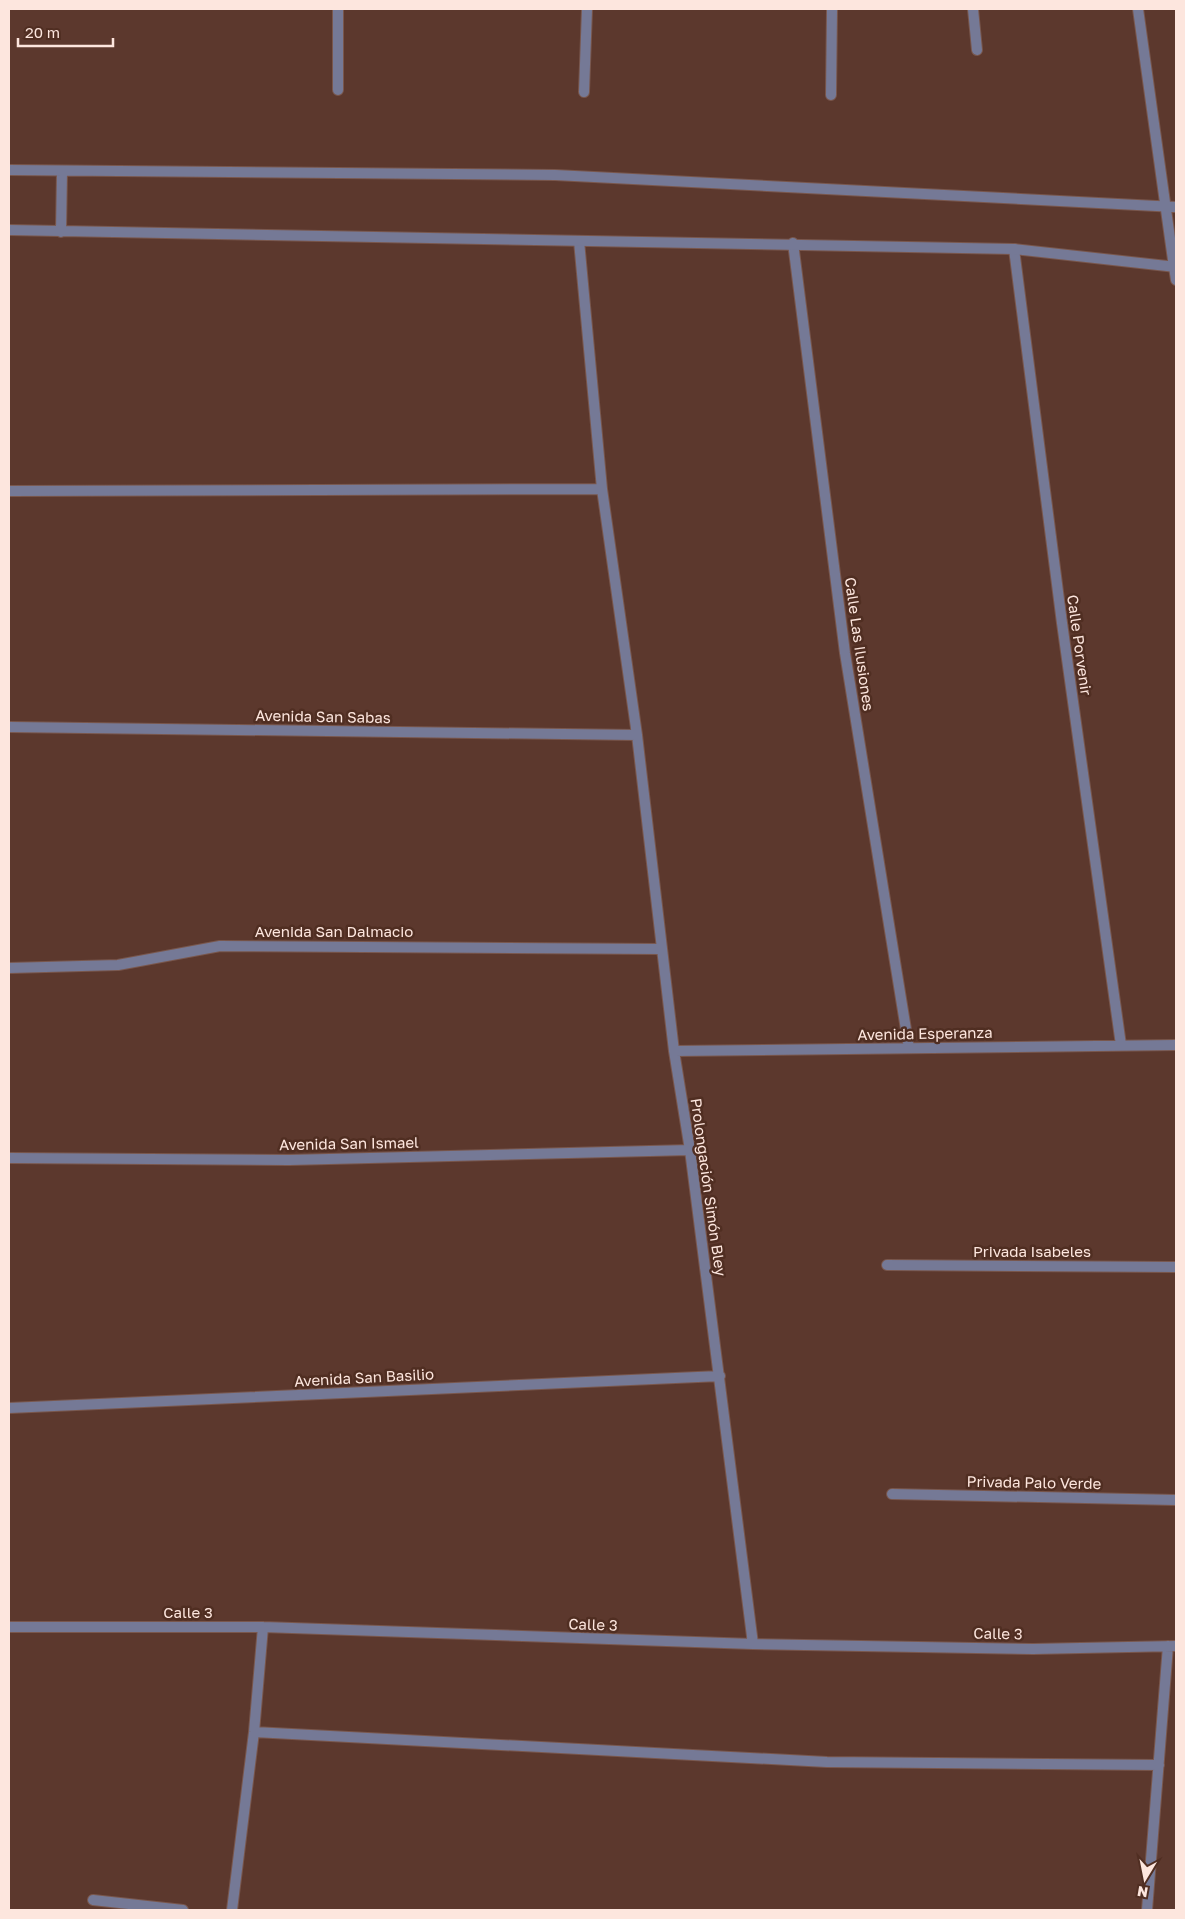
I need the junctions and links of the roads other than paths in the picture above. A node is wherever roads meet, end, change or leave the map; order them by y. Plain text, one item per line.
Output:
1 (338, 9) edge
2 (587, 9) edge
3 (832, 9) edge
4 (973, 9) edge
5 (1138, 9) edge
6 (977, 50) dead end
7 (338, 90) dead end
8 (584, 92) dead end
9 (831, 95) dead end
10 (9, 170) edge
11 (62, 171) junction
12 (1164, 206) junction
13 (1176, 207) edge
14 (9, 230) edge
15 (61, 232) junction
16 (579, 241) junction
17 (793, 243) junction
18 (1014, 249) junction
19 (1175, 267) edge
20 (1176, 280) edge
21 (602, 489) junction
22 (9, 491) edge
23 (9, 727) edge
24 (637, 735) junction
25 (661, 949) junction
26 (9, 968) edge
27 (1122, 1045) junction
28 (1176, 1045) edge
29 (909, 1048) junction
30 (674, 1051) junction
31 (690, 1150) junction
32 (9, 1158) edge
33 (887, 1265) dead end
34 (1176, 1267) edge
35 (720, 1376) junction
36 (9, 1408) edge
37 (892, 1494) dead end
38 (1176, 1500) edge
39 (9, 1627) edge
40 (263, 1627) junction
41 (753, 1644) junction
42 (1172, 1646) edge
43 (254, 1732) junction
44 (1159, 1765) junction
45 (93, 1900) dead end
46 (183, 1910) edge
47 (232, 1910) edge
48 (1147, 1910) edge

1 - 7 street
2 - 8 street
3 - 9 street
4 - 6 street
5 - 12 street
10 - 11 street
11 - 12 street
11 - 15 street
12 - 13 street
12 - 19 street
14 - 15 street
15 - 16 street
16 - 17 street
16 - 21 street, Prolongación Simón Bley
17 - 18 street
17 - 29 street, Calle Las Ilusiones
18 - 19 street
18 - 27 street, Calle Porvenir
19 - 20 street
21 - 22 street
21 - 24 street, Prolongación Simón Bley
23 - 24 street, Avenida San Sabas
24 - 25 street, Prolongación Simón Bley
25 - 26 street, Avenida San Dalmacio
25 - 30 street, Prolongación Simón Bley
27 - 28 street, Avenida Esperanza
27 - 29 street, Avenida Esperanza
29 - 30 street, Avenida Esperanza
30 - 31 street, Prolongación Simón Bley
31 - 32 street, Avenida San Ismael
31 - 35 street, Prolongación Simón Bley
33 - 34 street, Privada Isabeles
35 - 36 street, Avenida San Basilio
35 - 41 street, Prolongación Simón Bley
37 - 38 street, Privada Palo Verde
39 - 40 street, Calle 3
40 - 41 street, Calle 3
40 - 43 street
41 - 42 street, Calle 3
42 - 44 street
43 - 44 street
43 - 47 street
44 - 48 street
45 - 46 street

